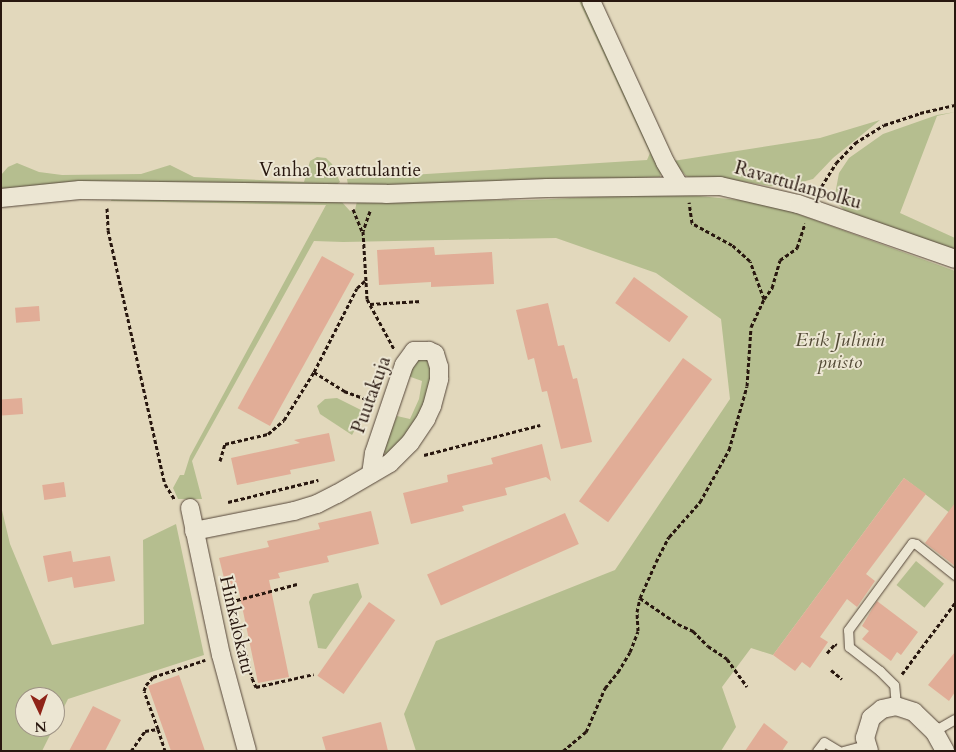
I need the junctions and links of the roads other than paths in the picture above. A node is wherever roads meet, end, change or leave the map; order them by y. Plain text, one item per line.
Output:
1 (591, 1) edge
2 (679, 185) junction
3 (1, 198) edge
4 (955, 259) edge
5 (371, 474) junction
6 (184, 507) road end
7 (194, 531) junction
8 (955, 575) edge
9 (896, 706) junction
10 (955, 719) edge
11 (934, 731) junction
12 (867, 748) edge
13 (247, 751) edge
14 (817, 751) edge
15 (839, 751) edge
16 (843, 751) edge
17 (946, 751) edge

1 - 2 street
2 - 3 street, Vanha Ravattulantie
2 - 4 street, Ravattulanpolku
5 - 5 street, Puutakuja
5 - 7 street, Puutakuja
6 - 7 street, Hinkalokatu
7 - 13 street, Hinkalokatu
8 - 9 lane
9 - 11 street
9 - 12 street
10 - 11 lane
11 - 17 street
12 - 16 lane
14 - 15 lane

